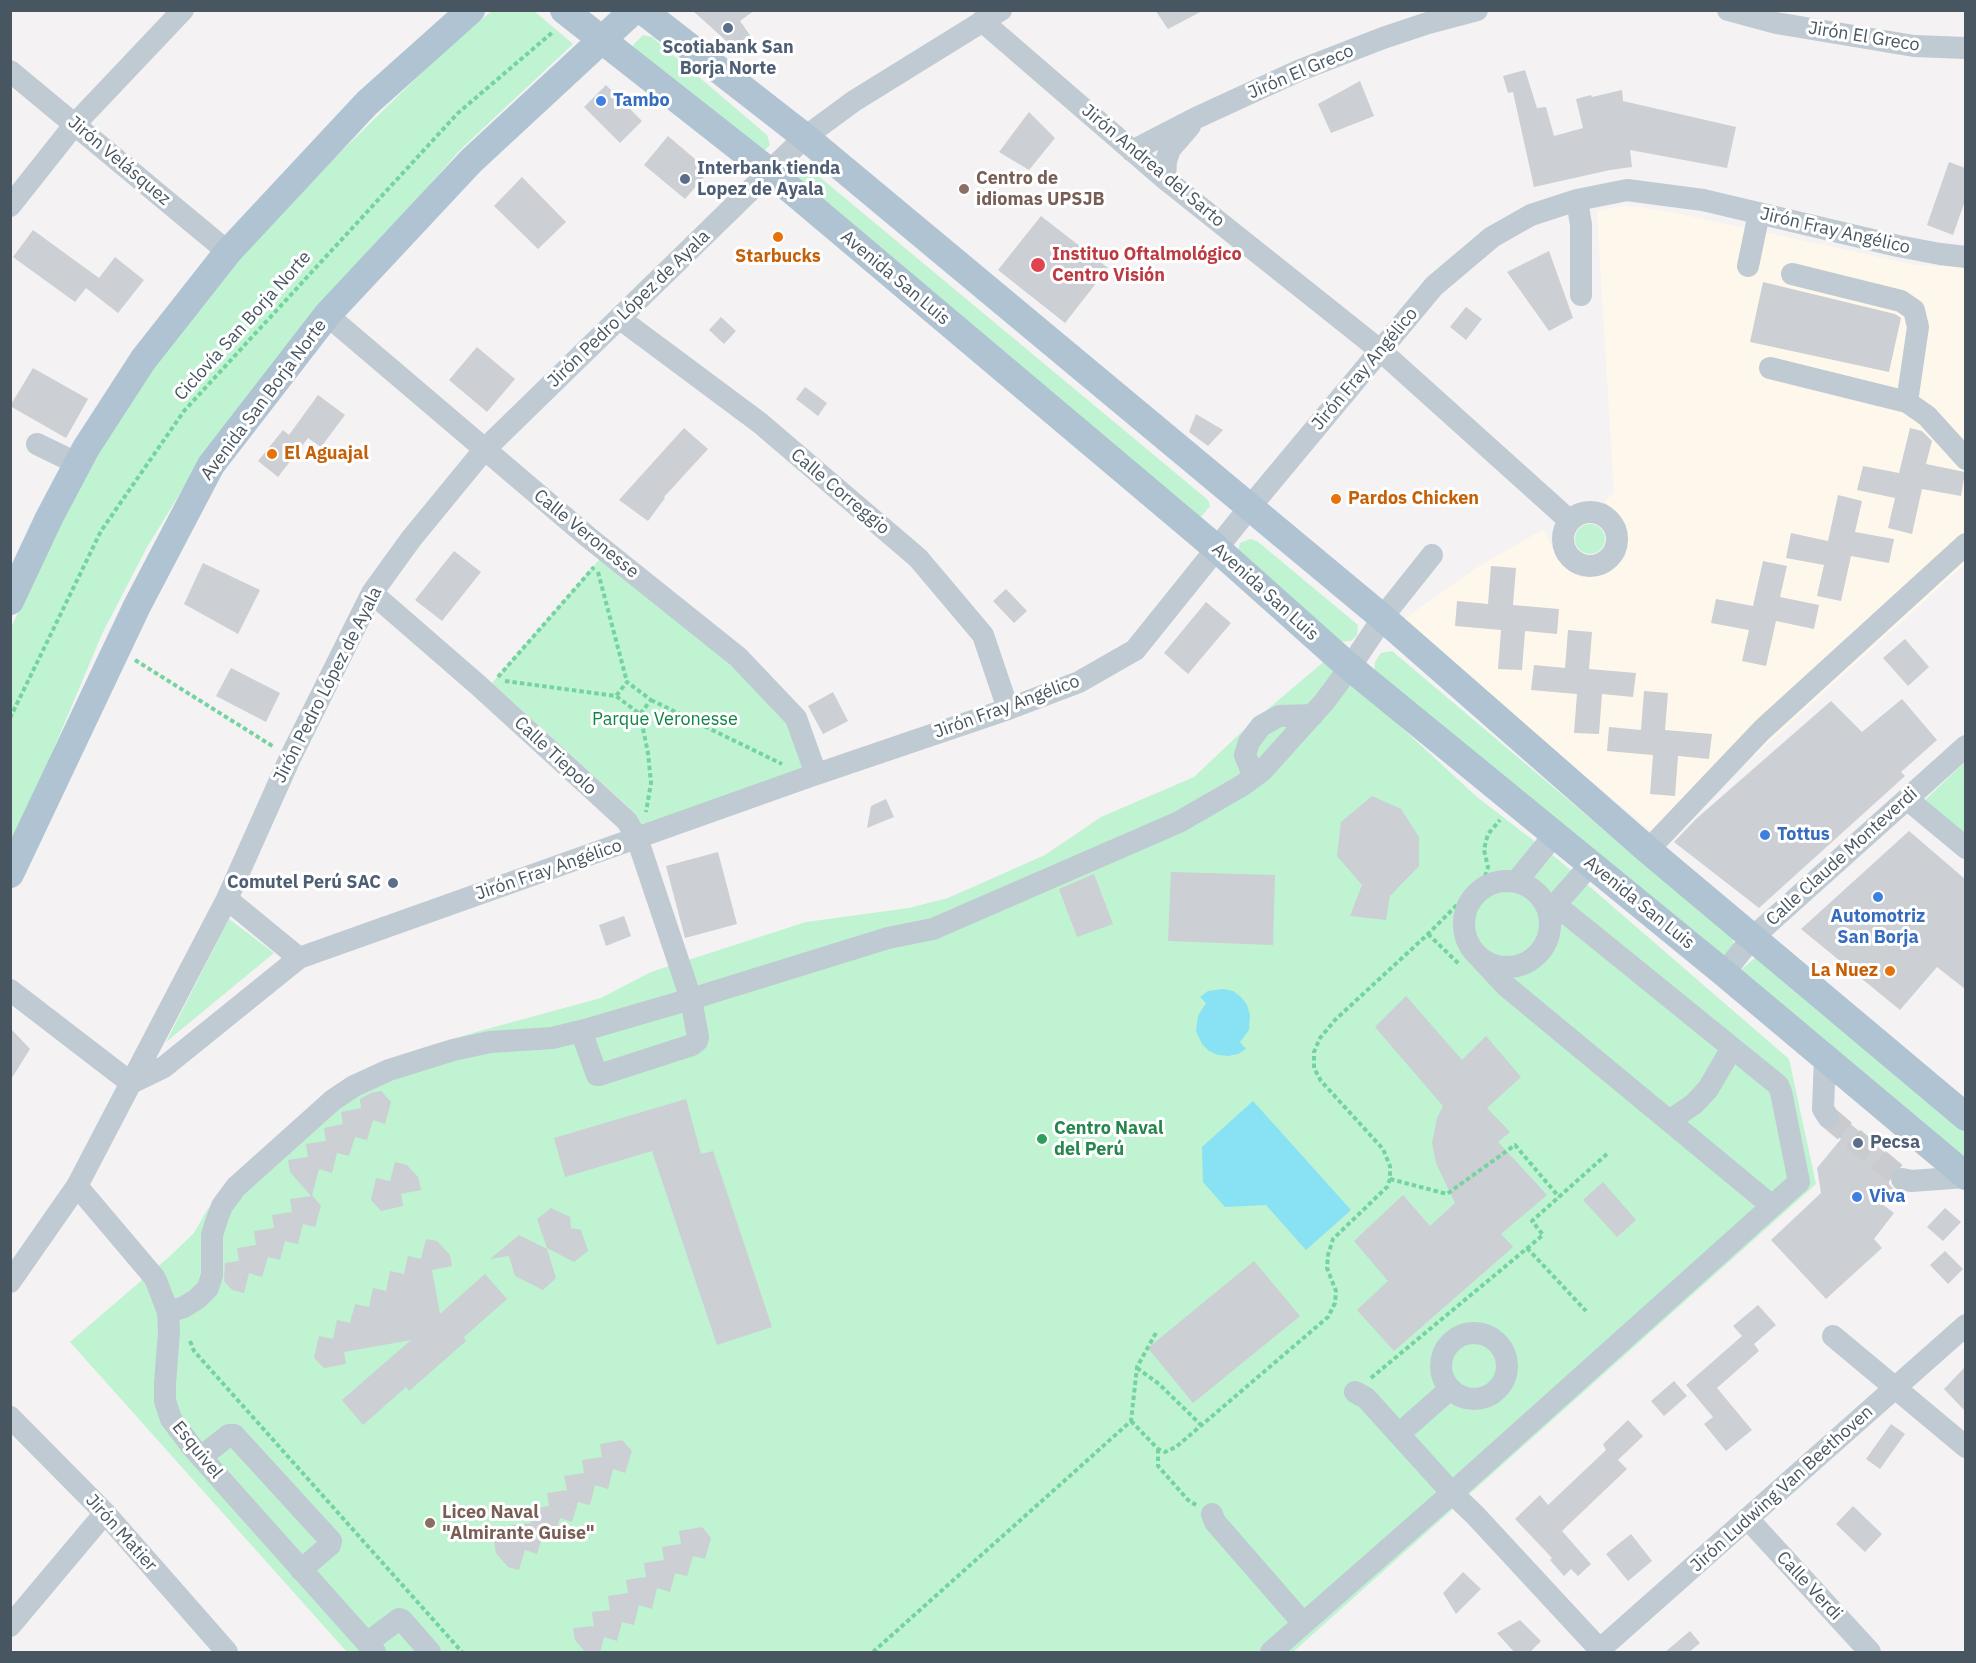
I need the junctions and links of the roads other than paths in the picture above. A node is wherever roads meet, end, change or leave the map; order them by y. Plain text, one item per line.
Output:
1 (183, 10) edge
2 (471, 10) edge
3 (634, 10) edge
4 (642, 10) edge
5 (1477, 10) edge
6 (1728, 10) edge
7 (566, 12) edge
8 (992, 16) edge
9 (601, 40) junction
10 (1965, 48) edge
11 (10, 71) edge
12 (1196, 118) junction
13 (75, 124) junction
14 (805, 137) junction
15 (1132, 151) junction
16 (770, 172) junction
17 (1165, 179) junction
18 (1577, 200) junction
19 (10, 206) edge
20 (1759, 213) junction
21 (228, 252) junction
22 (1965, 257) edge
23 (1748, 266) dead end
24 (1792, 274) dead end
25 (1581, 295) dead end
26 (327, 315) junction
27 (619, 318) junction
28 (1381, 351) junction
29 (1770, 368) dead end
30 (1908, 402) junction
31 (38, 444) dead end
32 (484, 450) junction
33 (1965, 459) edge
34 (78, 465) junction
35 (1250, 507) junction
36 (1570, 521) dead end
37 (1965, 544) edge
38 (1216, 549) junction
39 (1432, 555) dead end
40 (372, 593) junction
41 (10, 601) edge
42 (1383, 618) junction
43 (1350, 667) junction
44 (1008, 709) junction
45 (1313, 715) junction
46 (1965, 746) edge
47 (812, 776) junction
48 (1254, 777) junction
49 (1907, 799) junction
50 (632, 830) junction
51 (1555, 834) junction
52 (1965, 848) edge
53 (1648, 850) junction
54 (1591, 864) junction
55 (10, 874) edge
56 (1516, 882) junction
57 (227, 898) junction
58 (1549, 912) junction
59 (1752, 938) junction
60 (1479, 957) junction
61 (300, 958) junction
62 (1724, 973) junction
63 (10, 990) edge
64 (691, 999) junction
65 (581, 1031) junction
66 (1732, 1048) junction
67 (1824, 1057) junction
68 (131, 1083) junction
69 (1828, 1118) tunnel mouth
70 (1965, 1118) edge
71 (1669, 1121) junction
72 (1965, 1177) edge
73 (1902, 1179) tunnel mouth
74 (77, 1186) junction
75 (1772, 1206) junction
76 (10, 1282) edge
77 (174, 1310) junction
78 (1965, 1325) edge
79 (1833, 1336) dead end
80 (1896, 1388) junction
81 (1450, 1389) dead end
82 (1355, 1392) road end
83 (10, 1418) edge
84 (1399, 1434) junction
85 (1965, 1447) edge
86 (201, 1457) junction
87 (1452, 1493) junction
88 (105, 1513) junction
89 (1212, 1514) road end
90 (1748, 1520) junction
91 (302, 1569) junction
92 (1303, 1623) junction
93 (10, 1626) edge
94 (371, 1648) edge
95 (1600, 1652) edge
96 (227, 1653) edge
97 (429, 1653) edge
98 (1270, 1653) edge
99 (1870, 1653) edge

1 - 13 street
2 - 21 main road
3 - 9 main road, Avenida San Borja Norte
4 - 14 main road
5 - 12 street, Jirón El Greco
6 - 10 street, Jirón El Greco
7 - 9 main road, Avenida San Luis
8 - 14 street, Jirón Pedro López de Ayala
8 - 15 street, Jirón Andrea del Sarto
9 - 16 main road, Avenida San Luis
9 - 26 main road, Avenida San Borja Norte
11 - 13 street, Jirón Velásquez
12 - 15 street, Jirón El Greco
12 - 17 street
13 - 19 street
13 - 21 street, Jirón Velásquez
14 - 16 street, Jirón Pedro López de Ayala
14 - 35 main road
15 - 17 street, Jirón Andrea del Sarto
16 - 27 street, Jirón Pedro López de Ayala
16 - 38 main road, Avenida San Luis
17 - 28 street, Jirón Andrea del Sarto
18 - 20 street, Jirón Fray Angélico
18 - 25 street
18 - 28 street, Jirón Fray Angélico
20 - 22 street, Jirón Fray Angélico
20 - 23 street
21 - 34 main road
24 - 30 street
26 - 32 street, Calle Veronesse
26 - 55 main road, Avenida San Borja Norte
27 - 32 street, Jirón Pedro López de Ayala
27 - 44 street, Calle Correggio
28 - 35 street, Jirón Fray Angélico
28 - 36 street, Jirón Andrea del Sarto
29 - 30 street
30 - 33 street
31 - 34 street
32 - 40 street, Jirón Pedro López de Ayala
32 - 47 street, Calle Veronesse
34 - 41 main road
35 - 38 street, Jirón Fray Angélico
35 - 42 main road
37 - 53 street
38 - 43 main road, Avenida San Luis
38 - 44 street, Jirón Fray Angélico
39 - 42 street
40 - 50 street, Calle Tiepolo
40 - 57 street, Jirón Pedro López de Ayala
42 - 43 street
42 - 53 main road
43 - 45 street
43 - 51 main road, Avenida San Luis
44 - 47 street, Jirón Fray Angélico
45 - 48 street
45 - 48 street
46 - 49 street, Calle Claude Monteverdi
47 - 50 street, Jirón Fray Angélico
48 - 64 street
49 - 52 street
49 - 59 street, Calle Claude Monteverdi
50 - 61 street, Jirón Fray Angélico
50 - 64 street, Calle Tiepolo
51 - 54 main road, Avenida San Luis
51 - 56 street
53 - 59 main road
54 - 58 street
54 - 62 main road, Avenida San Luis
56 - 58 street
56 - 60 street
57 - 61 street
57 - 68 street, Jirón Pedro López de Ayala
58 - 60 street
58 - 66 street
59 - 62 street, Calle Claude Monteverdi
59 - 70 main road
60 - 71 street
61 - 68 street, Jirón Fray Angélico
62 - 67 main road, Avenida San Luis
63 - 68 street
64 - 65 street
64 - 65 street, Calle Tiepolo
65 - 77 street
66 - 71 street
66 - 75 street
67 - 69 street
67 - 72 main road, Avenida San Luis
68 - 74 street, Jirón Pedro López de Ayala
71 - 75 street
72 - 73 street
74 - 76 street, Jirón Pedro López de Ayala
74 - 77 street, Esquivel
75 - 87 street
77 - 86 street, Esquivel
78 - 80 street, Jirón Ludwing Van Beethoven
79 - 80 street
80 - 85 street
80 - 90 street, Jirón Ludwing Van Beethoven
81 - 84 street
82 - 84 street
83 - 88 street, Jirón Matier
84 - 87 street
86 - 91 street, Esquivel
86 - 91 street
87 - 92 street
87 - 95 street
88 - 93 street
88 - 96 street, Jirón Matier
89 - 92 street
90 - 95 street, Jirón Ludwing Van Beethoven
90 - 99 street, Calle Verdi
91 - 94 street, Esquivel
92 - 98 street
94 - 97 street

